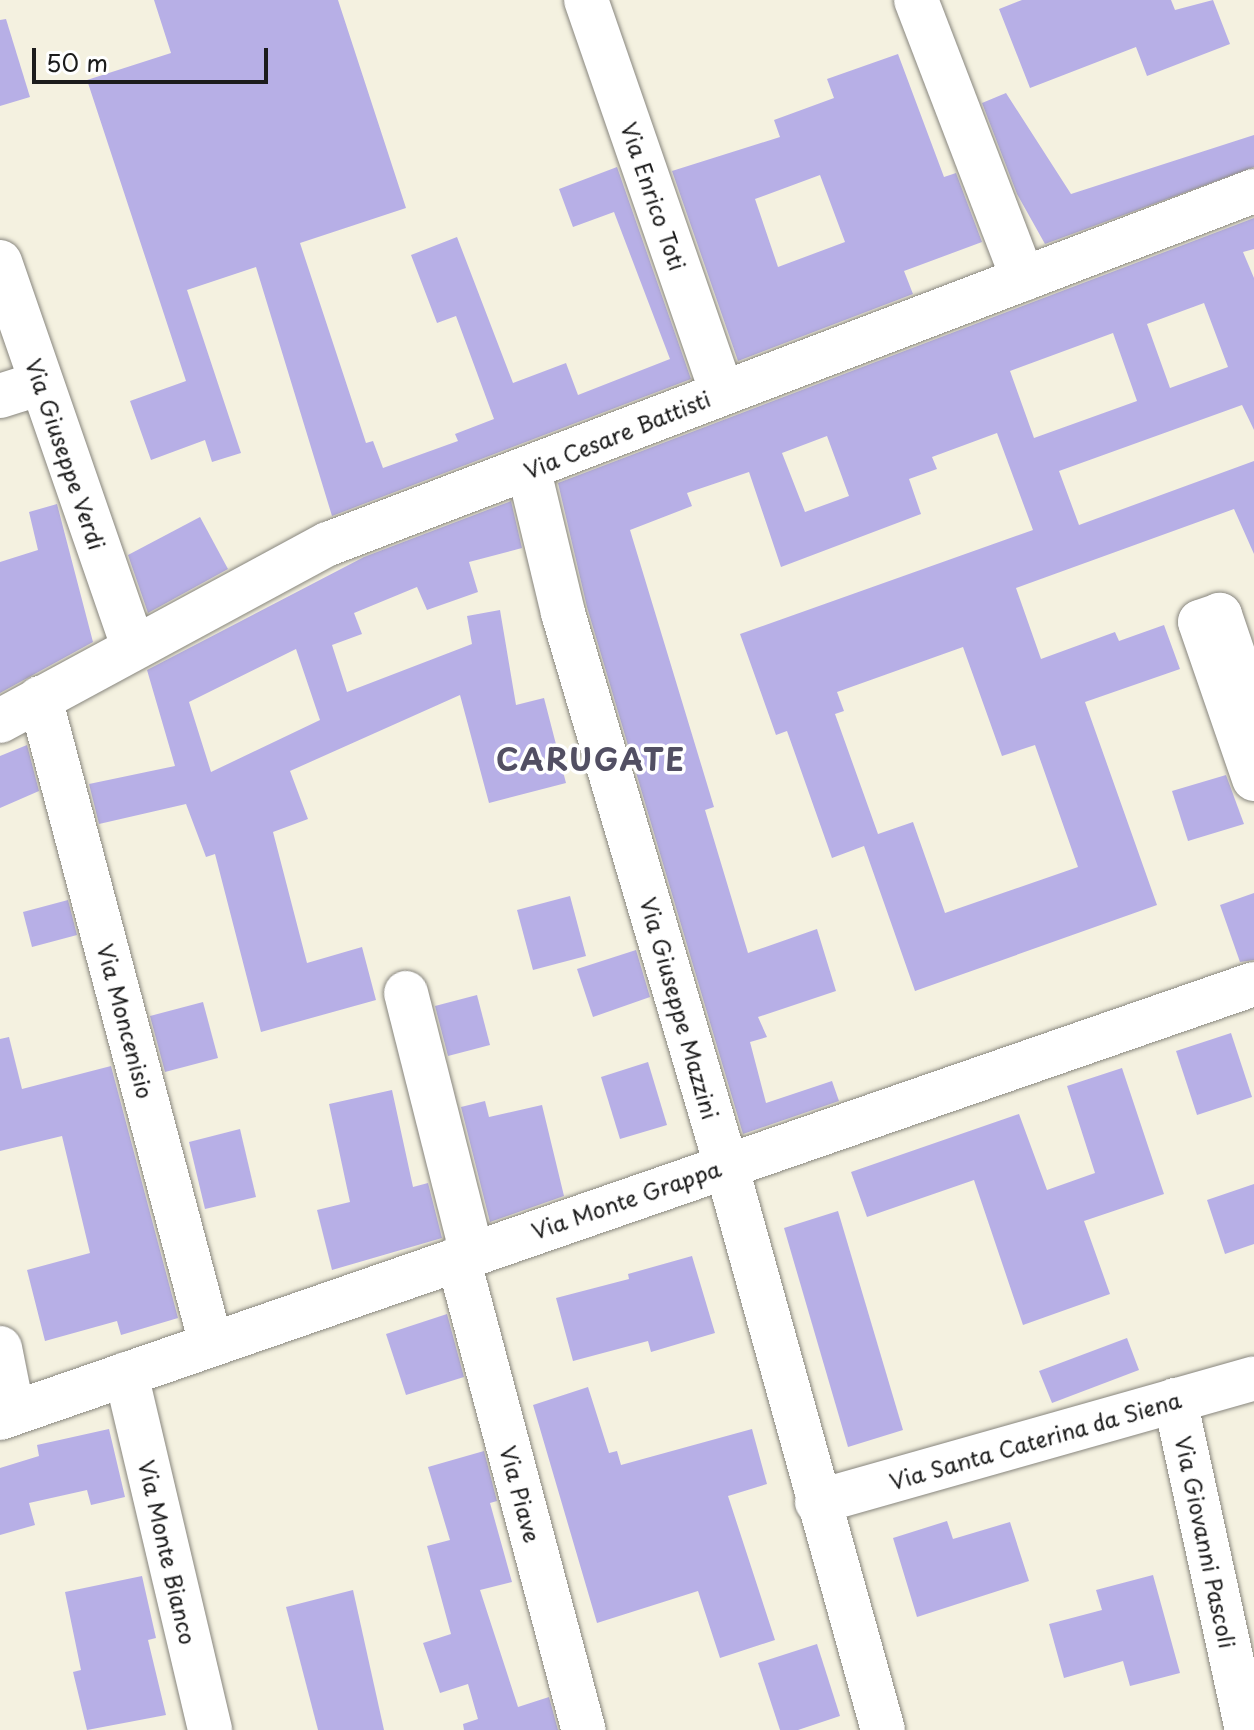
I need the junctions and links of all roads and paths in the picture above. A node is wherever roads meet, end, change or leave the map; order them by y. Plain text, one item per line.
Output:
1 (586, 0) edge
2 (916, 0) edge
3 (1254, 191) edge
4 (0, 262) edge
5 (1023, 279) junction
6 (41, 383) junction
7 (722, 392) junction
8 (0, 396) edge
9 (529, 471) junction
10 (133, 647) junction
11 (40, 698) junction
12 (1254, 715) edge
13 (0, 721) edge
14 (1254, 779) edge
15 (1254, 984) edge
16 (406, 993) dead end
17 (726, 1165) junction
18 (465, 1256) junction
19 (211, 1344) junction
20 (0, 1348) edge
21 (126, 1374) junction
22 (1254, 1378) edge
23 (1175, 1400) junction
24 (7, 1415) edge
25 (817, 1502) junction
26 (210, 1730) edge
27 (584, 1730) edge
28 (883, 1730) edge
29 (1247, 1730) edge

1 - 7 street, Via Enrico Toti
2 - 5 street
3 - 5 street, Via Cesare Battisti
4 - 6 street, Via Giuseppe Verdi
5 - 7 street, Via Cesare Battisti
6 - 8 street
6 - 10 street, Via Giuseppe Verdi
7 - 9 street, Via Cesare Battisti
9 - 10 street, Via Cesare Battisti
9 - 17 street, Via Giuseppe Mazzini
10 - 11 street, Via Cesare Battisti
11 - 13 street, Via Cesare Battisti
11 - 19 street, Via Moncenisio
12 - 14 street
15 - 17 street, Via Monte Grappa
16 - 18 street, Via Piave
17 - 18 street, Via Monte Grappa
17 - 25 street, Via Giuseppe Mazzini
18 - 19 street, Via Monte Grappa
18 - 27 street, Via Piave
19 - 21 street, Via Monte Grappa
20 - 24 street
21 - 24 street, Via Monte Grappa
21 - 26 street, Via Monte Bianco
22 - 23 street, Via Santa Caterina da Siena
23 - 25 street, Via Santa Caterina da Siena
23 - 29 street, Via Giovanni Pascoli
25 - 28 street, Via Giuseppe Mazzini

